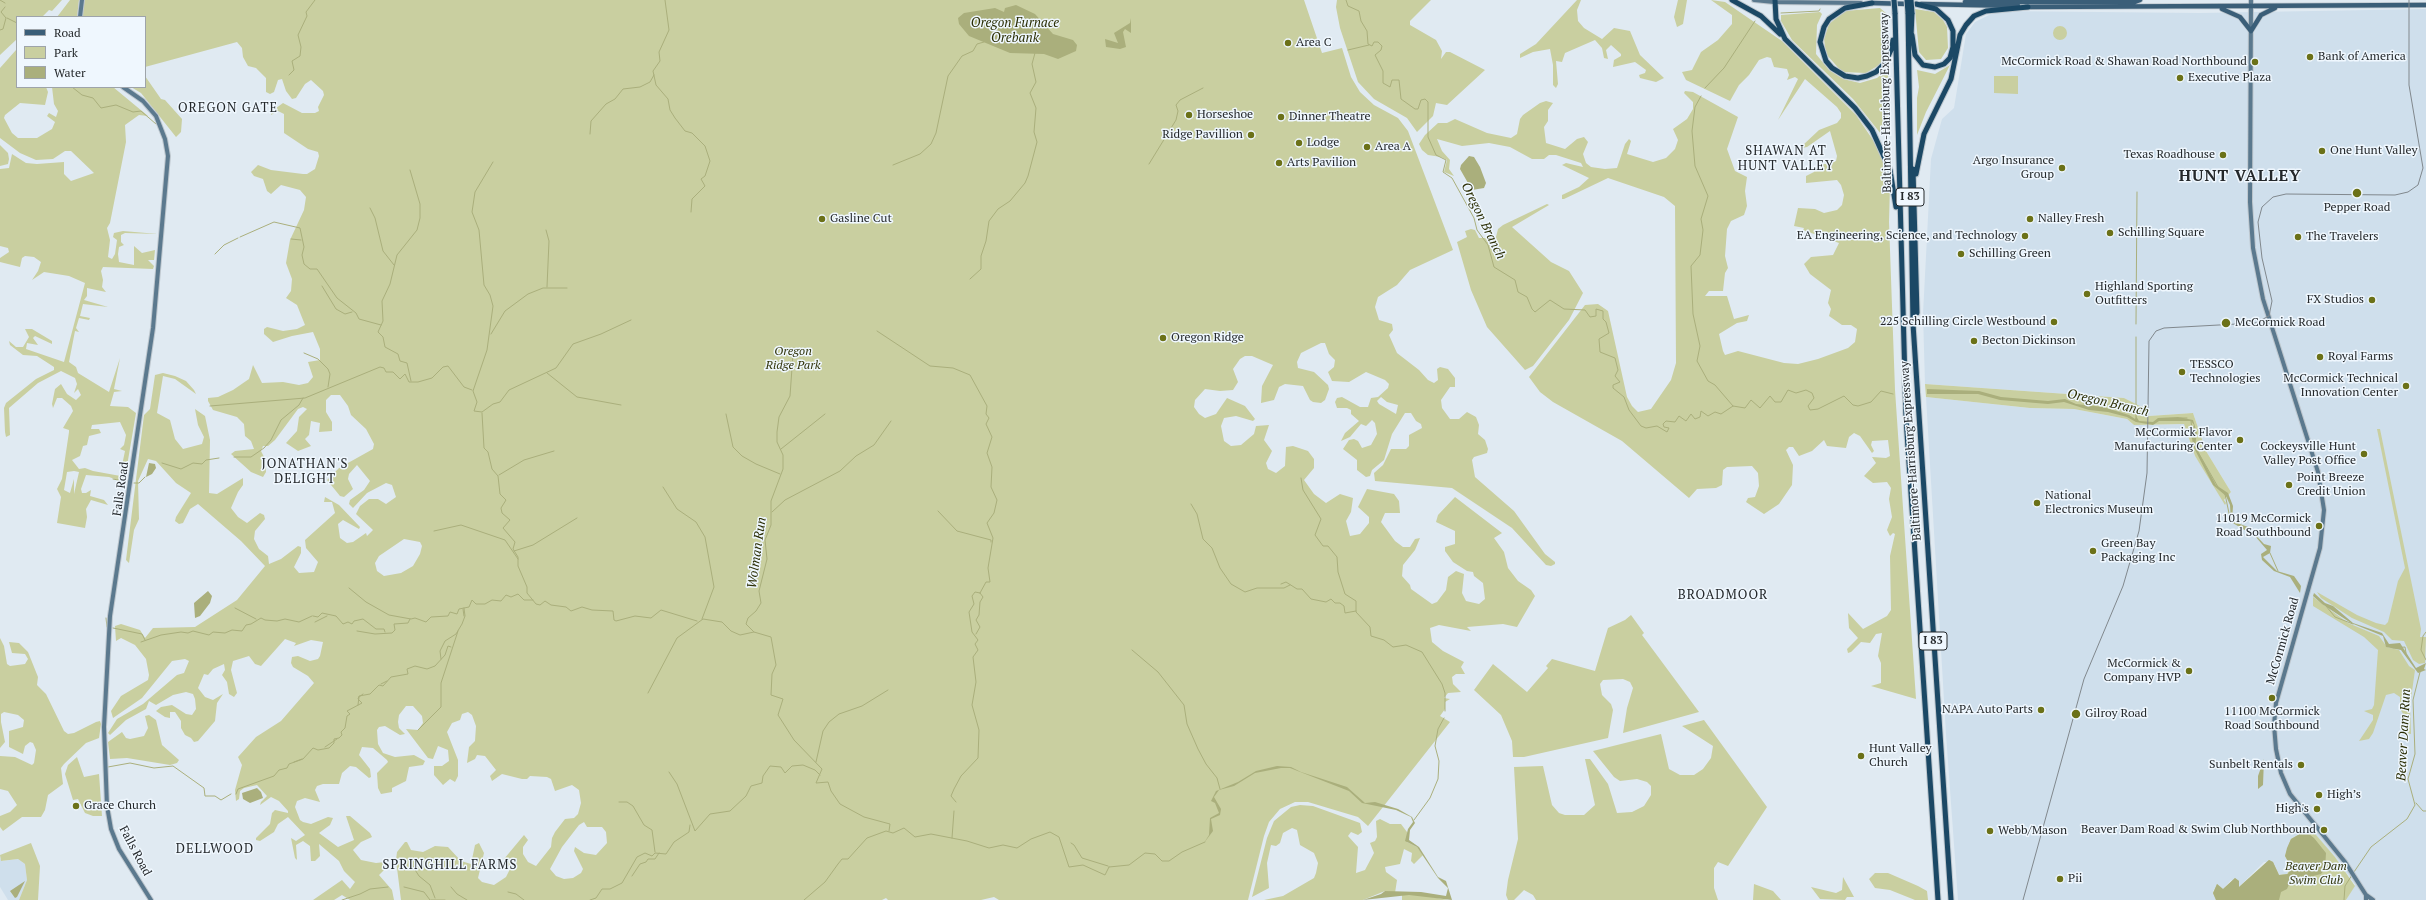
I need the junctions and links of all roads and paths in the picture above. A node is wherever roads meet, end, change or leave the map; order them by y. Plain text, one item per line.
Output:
1 (82, 0) edge
2 (1732, 0) edge
3 (1754, 0) edge
4 (1894, 0) edge
5 (1907, 0) edge
6 (1911, 0) edge
7 (2140, 0) edge
8 (2251, 0) edge
9 (1774, 1) edge
10 (1872, 3) junction
11 (1916, 4) junction
12 (1937, 4) junction
13 (2426, 5) edge
14 (2028, 7) junction
15 (2217, 7) junction
16 (2251, 7) junction
17 (2278, 7) junction
18 (1910, 13) junction
19 (80, 16) edge
20 (1895, 24) junction
21 (2251, 31) junction
22 (1911, 33) junction
23 (1785, 39) junction
24 (124, 88) edge
25 (1915, 207) junction
26 (1899, 234) junction
27 (1917, 382) junction
28 (2366, 898) edge
29 (150, 900) edge
30 (1938, 900) edge
31 (1951, 900) edge
32 (2373, 900) edge

1 - 19 main road
2 - 23 highway
3 - 9 main road
4 - 20 highway, Baltimore-Harrisburg Expressway / I 83, bridge
5 - 18 highway, Baltimore-Harrisburg Expressway / I 83, bridge
6 - 18 highway, bridge
7 - 12 main road
8 - 16 main road, McCormick Road
9 - 10 main road
9 - 23 highway
10 - 11 main road
10 - 20 highway
11 - 12 main road
11 - 22 highway
12 - 14 main road
13 - 17 main road
14 - 15 main road
14 - 25 highway
15 - 16 main road
15 - 21 main road
16 - 17 main road
16 - 21 main road, McCormick Road
17 - 21 main road
18 - 22 highway
18 - 27 highway, Baltimore-Harrisburg Expressway / I 83
20 - 26 highway, Baltimore-Harrisburg Expressway / I 83
21 - 28 main road, McCormick Road
22 - 25 highway
23 - 26 highway
24 - 29 main road, Falls Road
25 - 27 highway
26 - 30 highway, Baltimore-Harrisburg Expressway / I 83
27 - 31 highway, Baltimore-Harrisburg Expressway / I 83
28 - 32 main road

